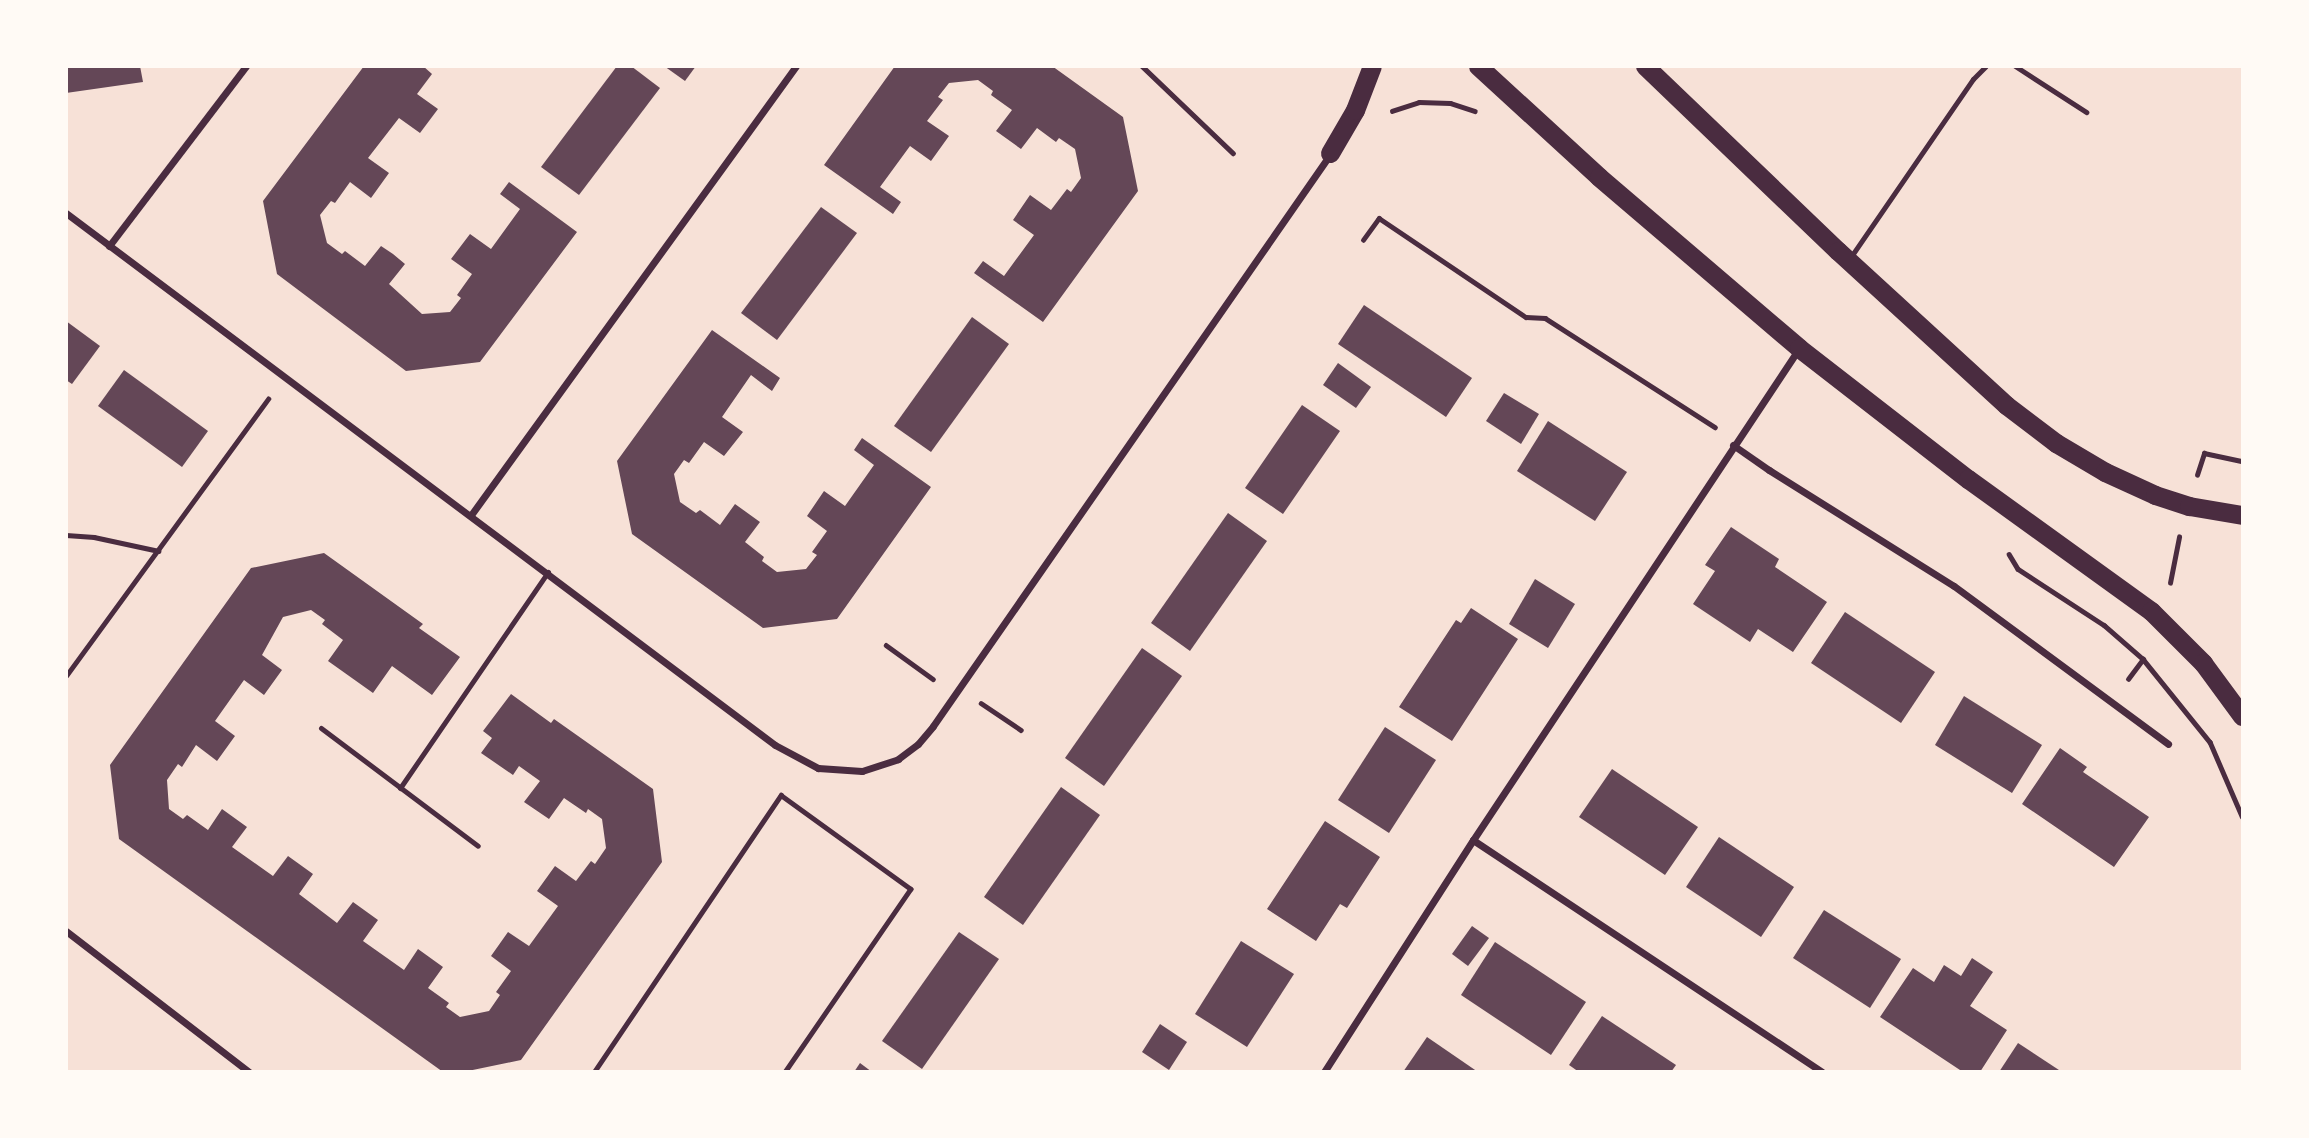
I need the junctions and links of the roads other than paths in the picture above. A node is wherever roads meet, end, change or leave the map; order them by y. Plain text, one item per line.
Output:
1 (246, 66) edge
2 (796, 66) edge
3 (1372, 66) edge
4 (1478, 66) edge
5 (1645, 66) edge
6 (1986, 66) edge
7 (2015, 66) edge
8 (2087, 112) dead end
9 (1330, 153) joint
10 (66, 213) edge
11 (109, 246) junction
12 (1849, 260) junction
13 (1799, 348) junction
14 (1733, 444) junction
15 (471, 515) junction
16 (2242, 515) edge
17 (548, 572) junction
18 (2242, 716) edge
19 (321, 728) dead end
20 (2168, 744) dead end
21 (400, 788) junction
22 (1473, 840) junction
23 (478, 846) dead end
24 (66, 931) edge
25 (249, 1072) edge
26 (1324, 1072) edge
27 (1822, 1072) edge

1 - 11 street
2 - 15 street
3 - 9 highway
4 - 13 highway
5 - 12 highway
6 - 12 lane
7 - 8 lane
9 - 17 street
10 - 11 street
11 - 15 street
12 - 16 highway
13 - 14 street
13 - 18 highway
14 - 20 street
14 - 22 street
15 - 17 street
17 - 21 lane
19 - 21 lane
21 - 23 lane
22 - 26 street
22 - 27 street
24 - 25 street

